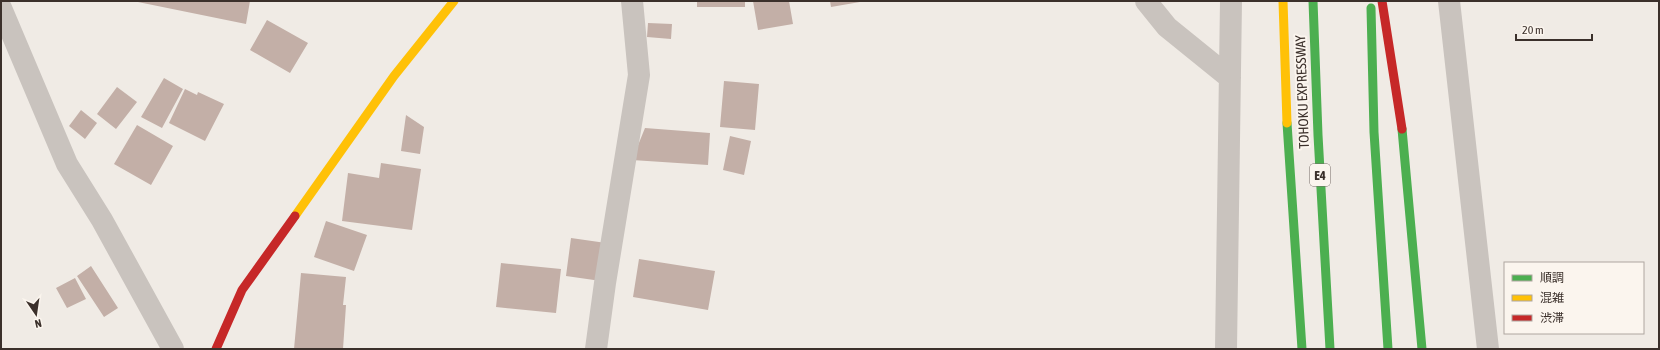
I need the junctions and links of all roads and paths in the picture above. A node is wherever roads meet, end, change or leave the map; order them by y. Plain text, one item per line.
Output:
1 (454, 1) edge
2 (632, 1) edge
3 (1146, 1) edge
4 (1231, 1) edge
5 (1283, 1) edge
6 (1313, 1) edge
7 (1371, 1) edge
8 (1382, 1) edge
9 (1450, 1) edge
10 (1, 8) edge
11 (1230, 78) junction
12 (173, 349) edge
13 (216, 349) edge
14 (596, 349) edge
15 (1226, 349) edge
16 (1302, 349) edge
17 (1330, 349) edge
18 (1388, 349) edge
19 (1422, 349) edge
20 (1488, 349) edge

1 - 13 main road
2 - 14 street
3 - 11 street
4 - 11 street
5 - 16 main road
6 - 17 main road, TOHOKU EXPRESSWAY / E4
7 - 18 main road
8 - 19 main road
9 - 20 street
10 - 12 street
11 - 15 street

